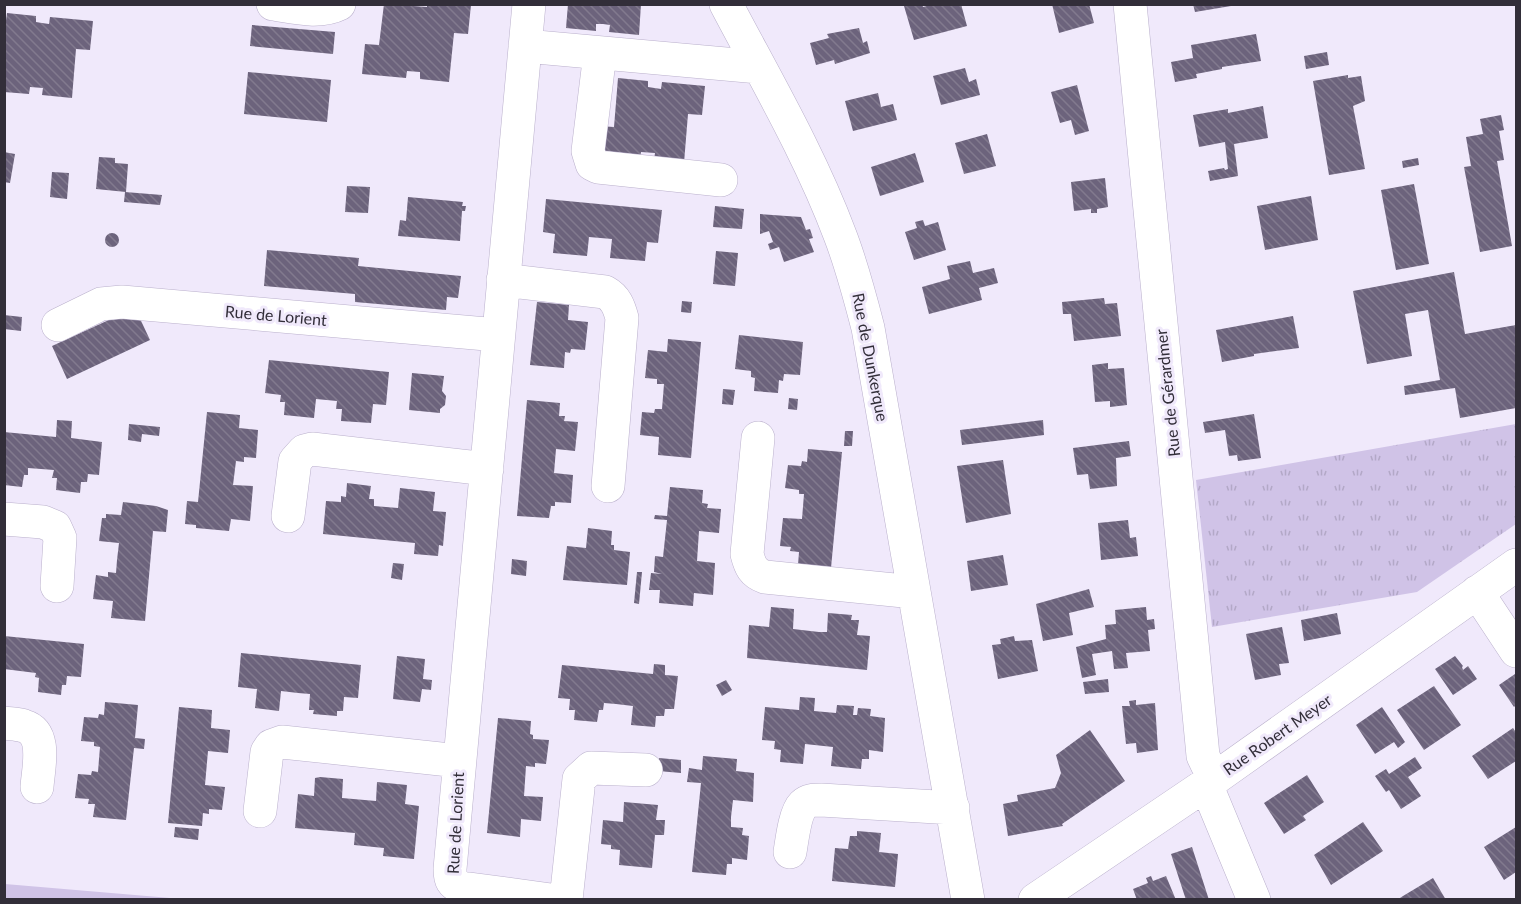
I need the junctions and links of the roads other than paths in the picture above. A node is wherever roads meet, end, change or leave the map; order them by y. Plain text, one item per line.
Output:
1 (273, 4) edge
2 (339, 4) edge
3 (529, 4) edge
4 (726, 4) edge
5 (1130, 4) edge
6 (525, 46) junction
7 (600, 52) junction
8 (759, 67) junction
9 (721, 180) dead end
10 (503, 280) junction
11 (58, 325) dead end
12 (498, 335) junction
13 (758, 438) dead end
14 (487, 469) junction
15 (608, 486) dead end
16 (288, 516) dead end
17 (4, 519) edge
18 (1516, 565) edge
19 (57, 586) dead end
20 (914, 592) junction
21 (1477, 592) junction
22 (1516, 651) edge
23 (4, 723) edge
24 (459, 761) junction
25 (646, 770) dead end
26 (1210, 782) junction
27 (37, 787) dead end
28 (953, 808) junction
29 (260, 811) dead end
30 (790, 852) dead end
31 (551, 900) edge
32 (566, 900) edge
33 (968, 900) edge
34 (1035, 900) edge
35 (1254, 900) edge

1 - 2 street
3 - 6 street, Rue de Lorient
4 - 8 street, Rue de Dunkerque
5 - 26 street, Rue de Gérardmer
6 - 7 street
6 - 10 street, Rue de Lorient
7 - 8 street
7 - 9 street
8 - 20 street, Rue de Dunkerque
10 - 12 street, Rue de Lorient
10 - 15 street
11 - 12 street, Rue de Lorient
12 - 14 street, Rue de Lorient
13 - 20 street
14 - 16 street
14 - 24 street, Rue de Lorient
17 - 19 street
18 - 21 street, Rue Robert Meyer
20 - 28 street, Rue de Dunkerque
21 - 22 street
21 - 26 street, Rue Robert Meyer
23 - 27 street
24 - 29 street, Rue de Lorient
24 - 31 street, Rue de Lorient
25 - 32 street
26 - 34 street, Rue Robert Meyer
26 - 35 street, Rue de Gérardmer
28 - 30 street
28 - 33 street, Rue de Dunkerque

